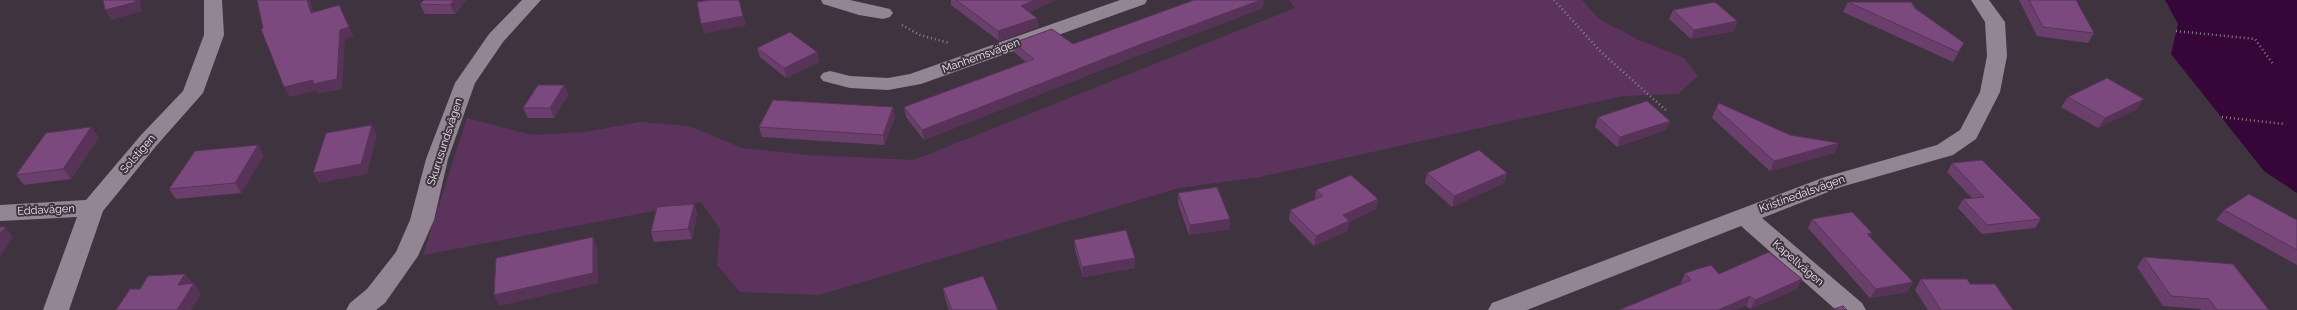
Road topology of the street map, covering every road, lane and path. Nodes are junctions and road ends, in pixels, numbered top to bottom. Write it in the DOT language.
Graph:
graph roads {
  1 [pos="213,0"];
  2 [pos="532,0"];
  3 [pos="830,0"];
  4 [pos="1554,0"];
  5 [pos="1980,0"];
  6 [pos="1130,1"];
  7 [pos="883,13"];
  8 [pos="2176,30"];
  9 [pos="979,57"];
  10 [pos="2273,64"];
  11 [pos="830,76"];
  12 [pos="1668,112"];
  13 [pos="2222,117"];
  14 [pos="2284,124"];
  15 [pos="92,208"];
  16 [pos="0,213"];
  17 [pos="1744,216"];
  18 [pos="56,310"];
  19 [pos="359,310"];
  20 [pos="1501,310"];
  21 [pos="1852,310"];
  1 -- 15 [label="street, Solstigen"];
  2 -- 19 [label="street, Skurusundsvägen"];
  3 -- 7 [label="street"];
  4 -- 12 [label="path"];
  5 -- 17 [label="street, Kristinedalsvägen"];
  6 -- 9 [label="street, Manhemsvägen"];
  7 -- 9 [label="path"];
  8 -- 10 [label="path"];
  9 -- 11 [label="street, Manhemsvägen"];
  13 -- 14 [label="path"];
  15 -- 16 [label="street, Eddavägen"];
  15 -- 18 [label="street, Solstigen"];
  17 -- 20 [label="street, Kristinedalsvägen"];
  17 -- 21 [label="street, Kapellvägen"];
}
